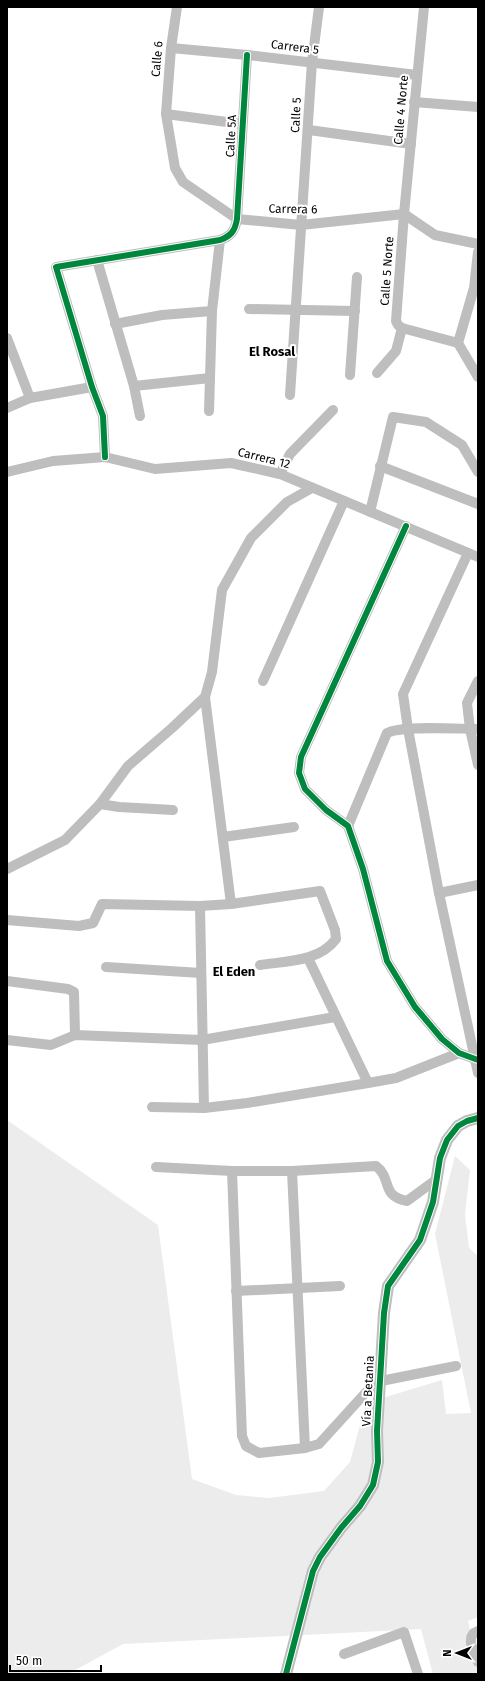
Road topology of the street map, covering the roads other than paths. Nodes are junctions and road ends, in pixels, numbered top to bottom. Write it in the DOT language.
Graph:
graph roads {
  1 [pos="177,7"];
  2 [pos="319,7"];
  3 [pos="423,7"];
  4 [pos="171,48"];
  5 [pos="247,55"];
  6 [pos="312,62"];
  7 [pos="417,76"];
  8 [pos="414,102"];
  9 [pos="478,107"];
  10 [pos="166,114"];
  11 [pos="242,124"];
  12 [pos="309,130"];
  13 [pos="411,144"];
  14 [pos="404,214"];
  15 [pos="237,219"];
  16 [pos="301,225"];
  17 [pos="220,240"];
  18 [pos="478,244"];
  19 [pos="478,252"];
  20 [pos="97,260"];
  21 [pos="357,277"];
  22 [pos="249,309"];
  23 [pos="296,309"];
  24 [pos="212,311"];
  25 [pos="355,311"];
  26 [pos="115,324"];
  27 [pos="402,328"];
  28 [pos="7,338"];
  29 [pos="458,343"];
  30 [pos="377,373"];
  31 [pos="350,375"];
  32 [pos="478,377"];
  33 [pos="210,378"];
  34 [pos="134,386"];
  35 [pos="92,387"];
  36 [pos="290,395"];
  37 [pos="30,398"];
  38 [pos="7,408"];
  39 [pos="333,410"];
  40 [pos="208,411"];
  41 [pos="140,416"];
  42 [pos="106,457"];
  43 [pos="380,466"];
  44 [pos="7,472"];
  45 [pos="478,472"];
  46 [pos="280,474"];
  47 [pos="312,488"];
  48 [pos="344,501"];
  49 [pos="478,504"];
  50 [pos="370,512"];
  51 [pos="406,526"];
  52 [pos="468,553"];
  53 [pos="478,557"];
  54 [pos="263,680"];
  55 [pos="478,682"];
  56 [pos="205,697"];
  57 [pos="408,729"];
  58 [pos="474,729"];
  59 [pos="478,765"];
  60 [pos="100,804"];
  61 [pos="173,810"];
  62 [pos="348,826"];
  63 [pos="294,827"];
  64 [pos="223,837"];
  65 [pos="7,869"];
  66 [pos="478,884"];
  67 [pos="439,893"];
  68 [pos="231,904"];
  69 [pos="200,906"];
  70 [pos="7,920"];
  71 [pos="308,958"];
  72 [pos="260,965"];
  73 [pos="106,967"];
  74 [pos="201,973"];
  75 [pos="7,981"];
  76 [pos="334,1017"];
  77 [pos="75,1035"];
  78 [pos="7,1040"];
  79 [pos="202,1040"];
  80 [pos="459,1053"];
  81 [pos="477,1060"];
  82 [pos="478,1073"];
  83 [pos="368,1083"];
  84 [pos="152,1107"];
  85 [pos="204,1108"];
  86 [pos="478,1118"];
  87 [pos="156,1167"];
  88 [pos="232,1171"];
  89 [pos="292,1171"];
  90 [pos="437,1179"];
  91 [pos="340,1286"];
  92 [pos="297,1287"];
  93 [pos="236,1291"];
  94 [pos="456,1366"];
  95 [pos="381,1381"];
  96 [pos="305,1448"];
  97 [pos="478,1631"];
  98 [pos="344,1654"];
  99 [pos="478,1662"];
  100 [pos="286,1674"];
  101 [pos="418,1674"];
  1 -- 4 [label="street, Calle 6"];
  2 -- 6 [label="street, Calle 5"];
  3 -- 7 [label="street, Calle 4 Norte"];
  4 -- 5 [label="street, Carrera 5"];
  4 -- 10 [label="street, Calle 6"];
  5 -- 6 [label="street, Carrera 5"];
  5 -- 11 [label="street, Calle 5A"];
  6 -- 7 [label="street, Carrera 5"];
  6 -- 12 [label="street, Calle 5"];
  7 -- 8 [label="street, Calle 4 Norte"];
  8 -- 9 [label="street"];
  8 -- 13 [label="street, Calle 4 Norte"];
  10 -- 11 [label="street"];
  10 -- 15 [label="street, Carrera 6"];
  11 -- 15 [label="street, Calle 5A"];
  12 -- 13 [label="street"];
  12 -- 16 [label="street, Calle 5"];
  13 -- 14 [label="street, Calle 4 Norte"];
  14 -- 16 [label="street, Carrera 6"];
  14 -- 18 [label="street"];
  14 -- 27 [label="street, Calle 5 Norte"];
  15 -- 16 [label="street, Carrera 6"];
  15 -- 17 [label="street"];
  16 -- 23 [label="street, Calle 5"];
  17 -- 20 [label="street"];
  17 -- 24 [label="street"];
  19 -- 29 [label="street"];
  20 -- 26 [label="street"];
  20 -- 35 [label="street"];
  21 -- 25 [label="street"];
  22 -- 23 [label="street"];
  23 -- 25 [label="street"];
  23 -- 36 [label="street, Calle 5"];
  24 -- 26 [label="street"];
  24 -- 33 [label="street"];
  25 -- 31 [label="street"];
  26 -- 34 [label="street"];
  27 -- 29 [label="street"];
  27 -- 30 [label="street"];
  28 -- 37 [label="street"];
  29 -- 32 [label="street"];
  33 -- 34 [label="street"];
  33 -- 40 [label="street"];
  34 -- 41 [label="street"];
  35 -- 37 [label="street"];
  35 -- 42 [label="street"];
  37 -- 38 [label="street"];
  39 -- 46 [label="street"];
  42 -- 44 [label="street, Carrera 12"];
  42 -- 46 [label="street, Carrera 12"];
  43 -- 45 [label="street"];
  43 -- 49 [label="street"];
  43 -- 50 [label="street"];
  46 -- 47 [label="street, Carrera 12"];
  47 -- 48 [label="street, Carrera 12"];
  47 -- 56 [label="street"];
  48 -- 50 [label="street, Carrera 12"];
  48 -- 54 [label="street"];
  50 -- 51 [label="street, Carrera 12"];
  51 -- 52 [label="street, Carrera 12"];
  51 -- 62 [label="street"];
  52 -- 53 [label="street, Carrera 12"];
  52 -- 57 [label="street"];
  55 -- 58 [label="street"];
  56 -- 60 [label="street"];
  56 -- 64 [label="street"];
  57 -- 58 [label="street"];
  57 -- 62 [label="street"];
  57 -- 67 [label="street"];
  58 -- 59 [label="street"];
  60 -- 61 [label="street"];
  60 -- 65 [label="street"];
  62 -- 80 [label="street"];
  63 -- 64 [label="street"];
  64 -- 68 [label="street"];
  66 -- 67 [label="street"];
  67 -- 81 [label="street"];
  68 -- 69 [label="street"];
  68 -- 71 [label="street"];
  69 -- 70 [label="street"];
  69 -- 74 [label="street"];
  71 -- 72 [label="street"];
  71 -- 76 [label="street"];
  73 -- 74 [label="street"];
  74 -- 79 [label="street"];
  75 -- 77 [label="street"];
  76 -- 79 [label="street"];
  76 -- 83 [label="street"];
  77 -- 78 [label="street"];
  77 -- 79 [label="street"];
  79 -- 85 [label="street"];
  80 -- 81 [label="street"];
  80 -- 83 [label="street"];
  81 -- 82 [label="street"];
  83 -- 85 [label="street"];
  84 -- 85 [label="street"];
  86 -- 90 [label="street, Vía a Betania"];
  87 -- 88 [label="street"];
  88 -- 89 [label="street"];
  88 -- 93 [label="street"];
  89 -- 90 [label="street"];
  89 -- 92 [label="street"];
  90 -- 95 [label="street, Vía a Betania"];
  91 -- 92 [label="street"];
  92 -- 93 [label="street"];
  92 -- 96 [label="street"];
  93 -- 96 [label="street"];
  94 -- 95 [label="street"];
  95 -- 96 [label="street"];
  95 -- 100 [label="street, Vía a Betania"];
  97 -- 99 [label="street"];
  98 -- 101 [label="street"];
}
